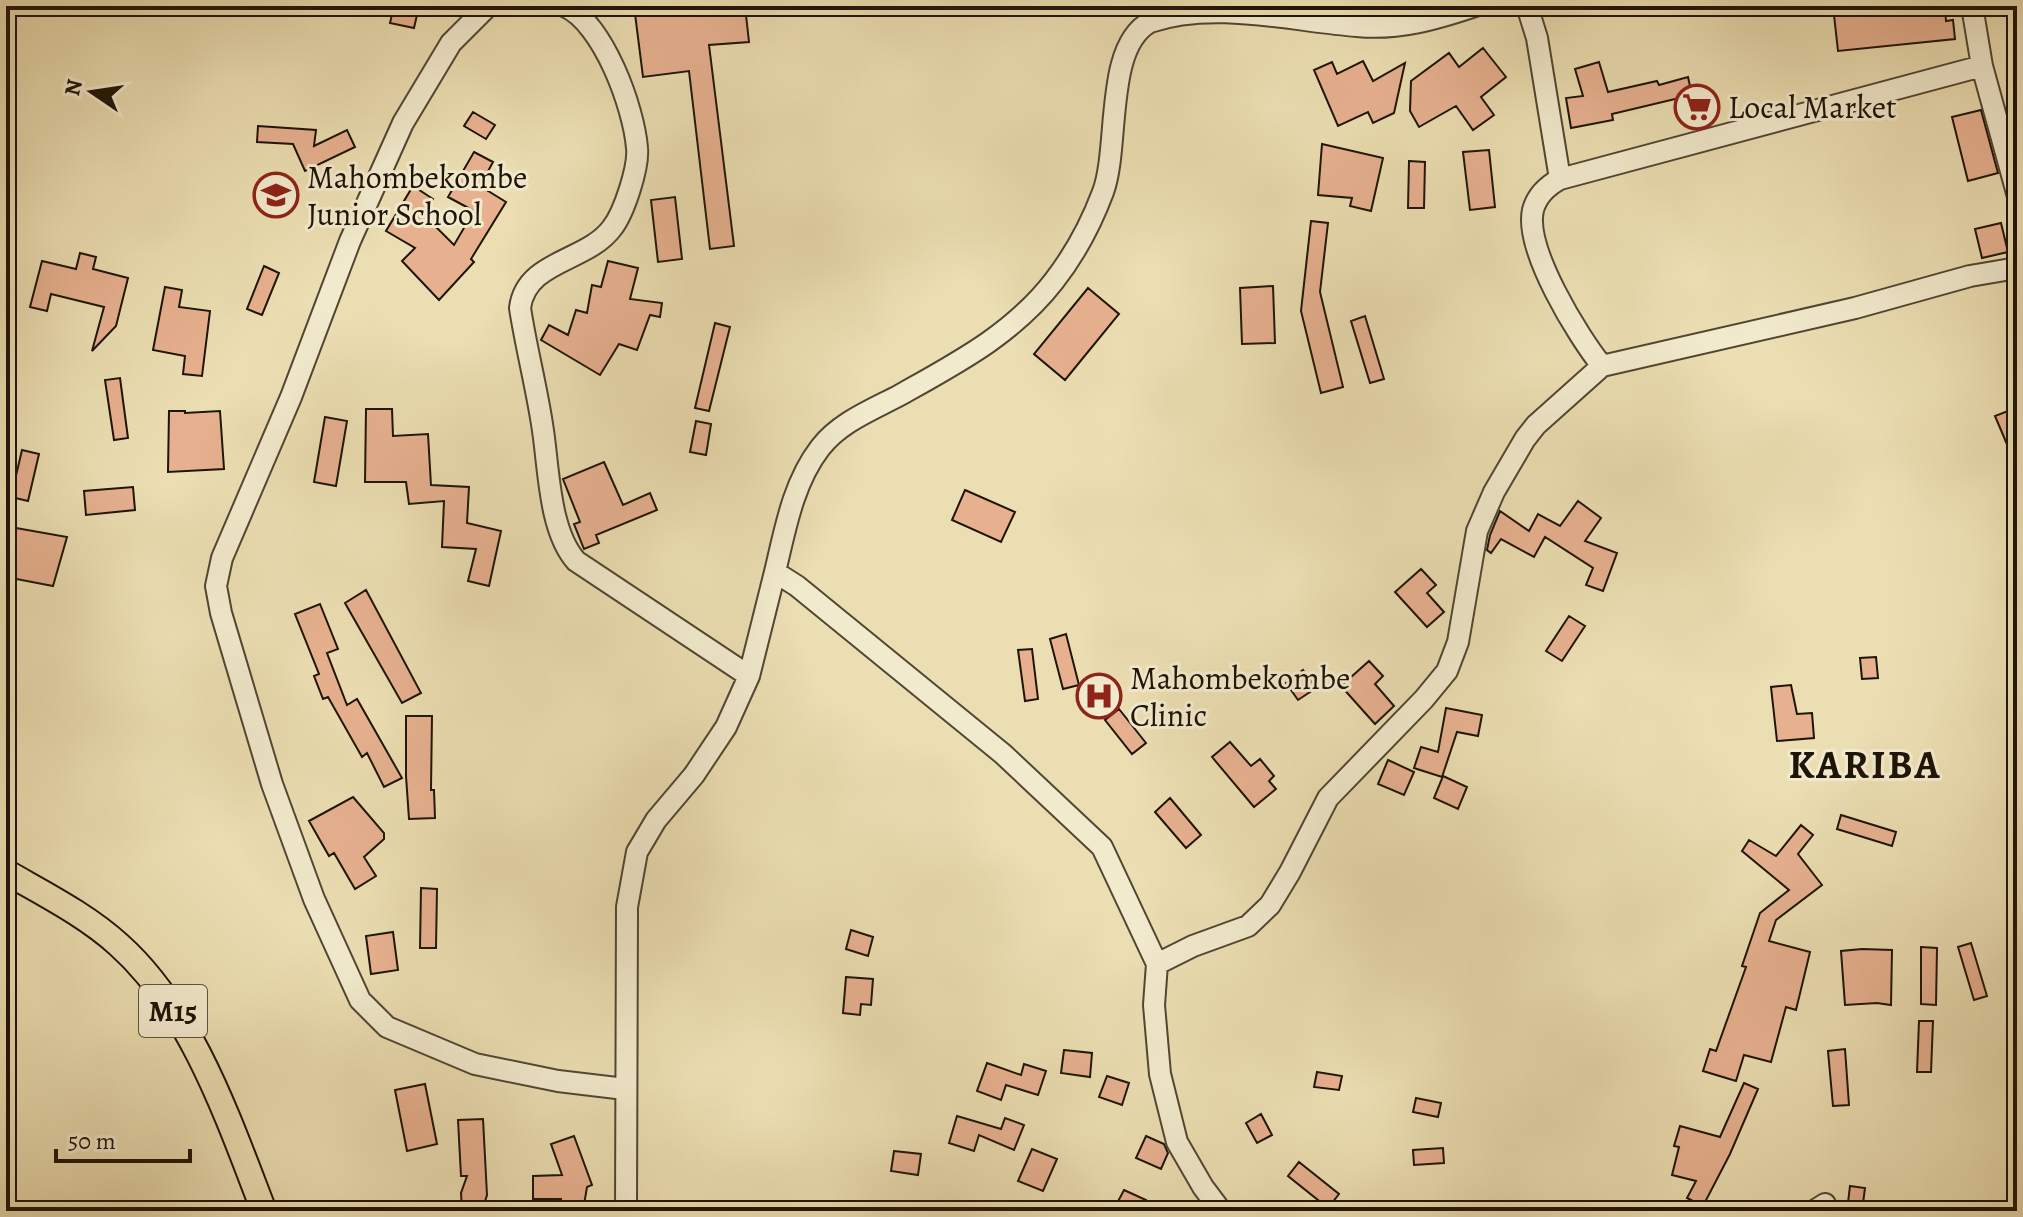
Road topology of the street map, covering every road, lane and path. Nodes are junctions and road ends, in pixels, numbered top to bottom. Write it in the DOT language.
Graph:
graph roads {
  1 [pos="488,6"];
  2 [pos="564,6"];
  3 [pos="1475,6"];
  4 [pos="1527,6"];
  5 [pos="1972,6"];
  6 [pos="1982,66"];
  7 [pos="1560,179"];
  8 [pos="2016,188"];
  9 [pos="2017,268"];
  10 [pos="1602,366"];
  11 [pos="775,572"];
  12 [pos="749,676"];
  13 [pos="6,872"];
  14 [pos="1157,964"];
  15 [pos="625,1089"];
  16 [pos="264,1211"];
  17 [pos="626,1211"];
  18 [pos="1221,1211"];
  1 -- 15 [label="street"];
  2 -- 12 [label="street"];
  3 -- 11 [label="street"];
  4 -- 7 [label="street"];
  5 -- 6 [label="street"];
  6 -- 7 [label="street"];
  6 -- 8 [label="street"];
  7 -- 10 [label="street"];
  9 -- 10 [label="street"];
  10 -- 14 [label="street"];
  11 -- 12 [label="street"];
  11 -- 14 [label="street"];
  12 -- 15 [label="street"];
  13 -- 16 [label="main road, M15"];
  14 -- 18 [label="street"];
  15 -- 17 [label="street"];
}
